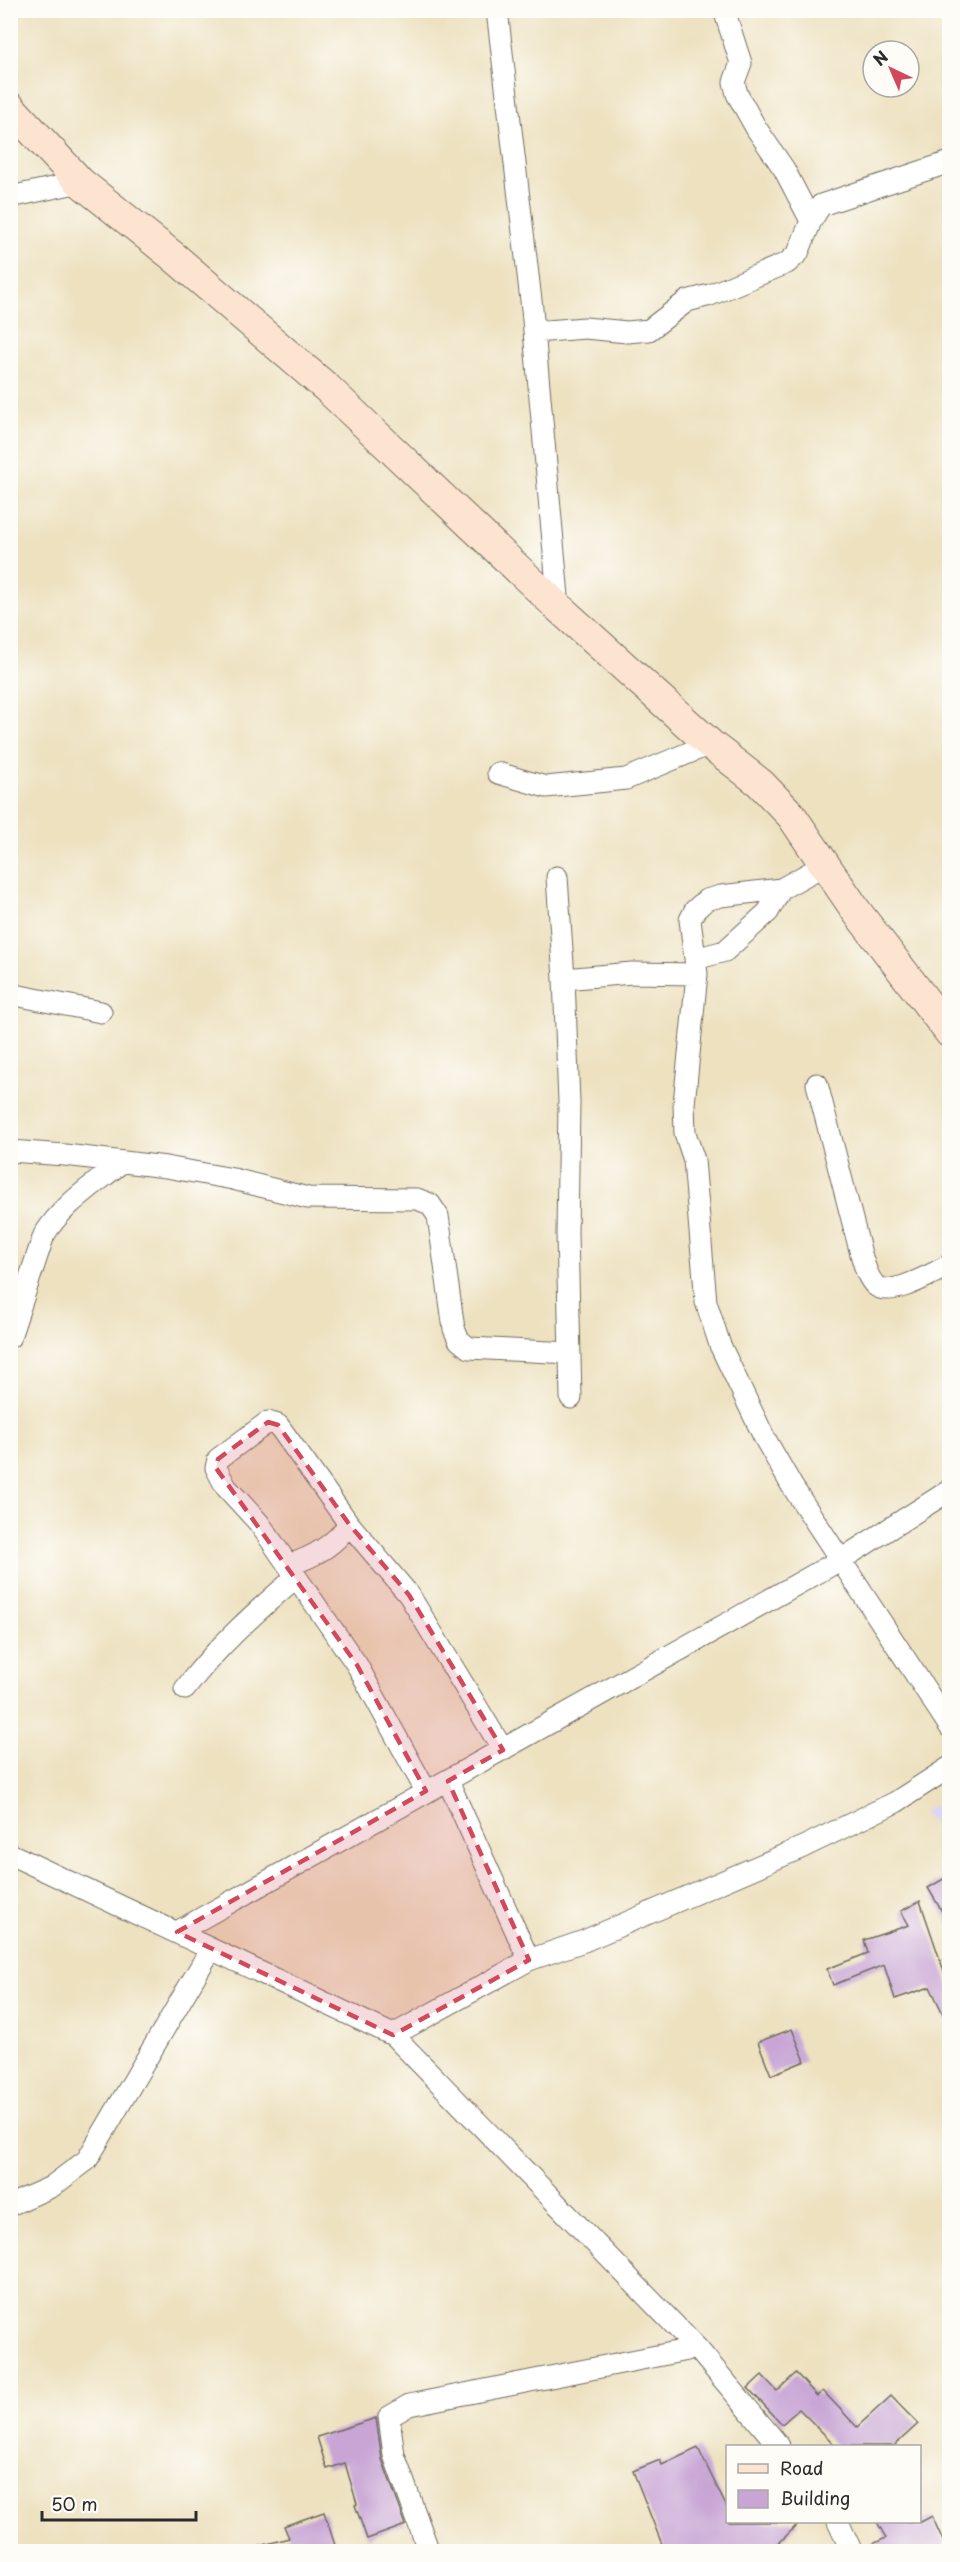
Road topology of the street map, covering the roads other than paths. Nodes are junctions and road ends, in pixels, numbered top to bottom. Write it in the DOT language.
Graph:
graph roads {
  1 [pos="497,10"];
  2 [pos="724,10"];
  3 [pos="10,106"];
  4 [pos="950,162"];
  5 [pos="80,183"];
  6 [pos="10,197"];
  7 [pos="811,221"];
  8 [pos="534,332"];
  9 [pos="560,608"];
  10 [pos="710,744"];
  11 [pos="498,773"];
  12 [pos="824,865"];
  13 [pos="557,877"];
  14 [pos="781,889"];
  15 [pos="696,967"];
  16 [pos="564,979"];
  17 [pos="10,994"];
  18 [pos="940,1004"];
  19 [pos="101,1012"];
  20 [pos="950,1033"];
  21 [pos="817,1084"];
  22 [pos="10,1151"];
  23 [pos="122,1162"];
  24 [pos="950,1265"];
  25 [pos="10,1337"];
  26 [pos="570,1353"];
  27 [pos="571,1398"];
  28 [pos="950,1490"];
  29 [pos="349,1524"];
  30 [pos="842,1559"];
  31 [pos="292,1571"];
  32 [pos="185,1689"];
  33 [pos="950,1727"];
  34 [pos="503,1750"];
  35 [pos="950,1767"];
  36 [pos="448,1781"];
  37 [pos="426,1791"];
  38 [pos="10,1854"];
  39 [pos="177,1932"];
  40 [pos="211,1949"];
  41 [pos="529,1960"];
  42 [pos="393,2035"];
  43 [pos="10,2205"];
  44 [pos="697,2348"];
  45 [pos="778,2445"];
  46 [pos="838,2523"];
  47 [pos="429,2552"];
  48 [pos="852,2552"];
  1 -- 8 [label="street"];
  2 -- 7 [label="street"];
  3 -- 5 [label="street"];
  4 -- 7 [label="street"];
  5 -- 6 [label="street"];
  5 -- 9 [label="street"];
  7 -- 8 [label="street"];
  8 -- 9 [label="street"];
  9 -- 10 [label="street"];
  10 -- 11 [label="street"];
  10 -- 12 [label="street"];
  12 -- 14 [label="street"];
  12 -- 18 [label="street"];
  13 -- 16 [label="street"];
  14 -- 15 [label="street"];
  14 -- 15 [label="street"];
  15 -- 16 [label="street"];
  15 -- 30 [label="street"];
  16 -- 26 [label="street"];
  17 -- 19 [label="street"];
  18 -- 20 [label="street"];
  21 -- 24 [label="street"];
  22 -- 23 [label="street"];
  23 -- 25 [label="street"];
  23 -- 26 [label="street"];
  26 -- 27 [label="street"];
  28 -- 30 [label="street"];
  29 -- 31 [label="street"];
  29 -- 31 [label="street"];
  29 -- 34 [label="street"];
  30 -- 33 [label="street"];
  30 -- 34 [label="street"];
  31 -- 32 [label="street"];
  31 -- 37 [label="street"];
  34 -- 36 [label="street"];
  35 -- 41 [label="street"];
  36 -- 37 [label="street"];
  36 -- 41 [label="street"];
  37 -- 39 [label="street"];
  38 -- 39 [label="street"];
  39 -- 40 [label="street"];
  40 -- 42 [label="street"];
  40 -- 43 [label="street"];
  41 -- 42 [label="street"];
  42 -- 44 [label="street"];
  44 -- 45 [label="street"];
  44 -- 47 [label="street"];
  46 -- 48 [label="street"];
}
